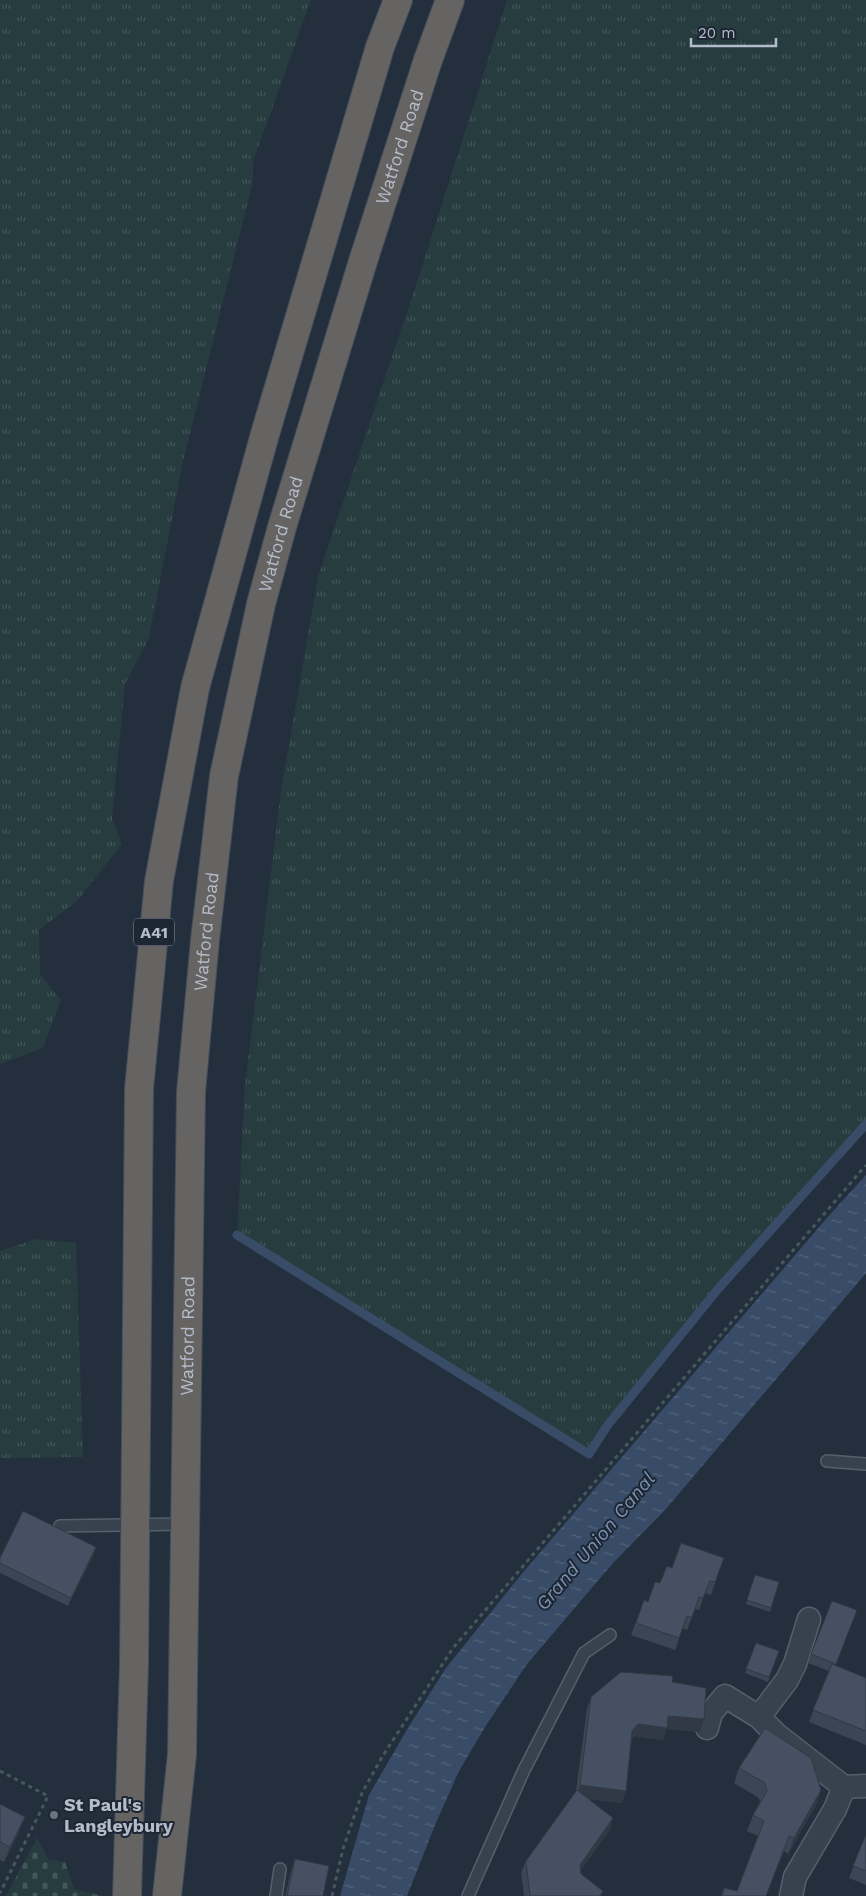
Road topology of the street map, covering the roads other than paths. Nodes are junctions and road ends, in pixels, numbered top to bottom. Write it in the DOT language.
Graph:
graph roads {
  1 [pos="398,0"];
  2 [pos="450,0"];
  3 [pos="827,1461"];
  4 [pos="866,1464"];
  5 [pos="186,1524"];
  6 [pos="60,1526"];
  7 [pos="136,1526"];
  8 [pos="809,1620"];
  9 [pos="610,1635"];
  10 [pos="759,1717"];
  11 [pos="707,1728"];
  12 [pos="855,1787"];
  13 [pos="280,1869"];
  14 [pos="127,1896"];
  15 [pos="167,1896"];
  16 [pos="276,1896"];
  17 [pos="468,1896"];
  18 [pos="791,1896"];
  1 -- 7 [label="highway, A41"];
  2 -- 5 [label="highway, Watford Road"];
  3 -- 4 [label="lane"];
  5 -- 7 [label="lane"];
  5 -- 15 [label="highway, Watford Road"];
  6 -- 7 [label="lane"];
  7 -- 14 [label="highway, A41"];
  8 -- 10 [label="street"];
  9 -- 17 [label="lane"];
  10 -- 11 [label="street"];
  10 -- 12 [label="street"];
  12 -- 18 [label="street"];
  13 -- 16 [label="lane"];
}
